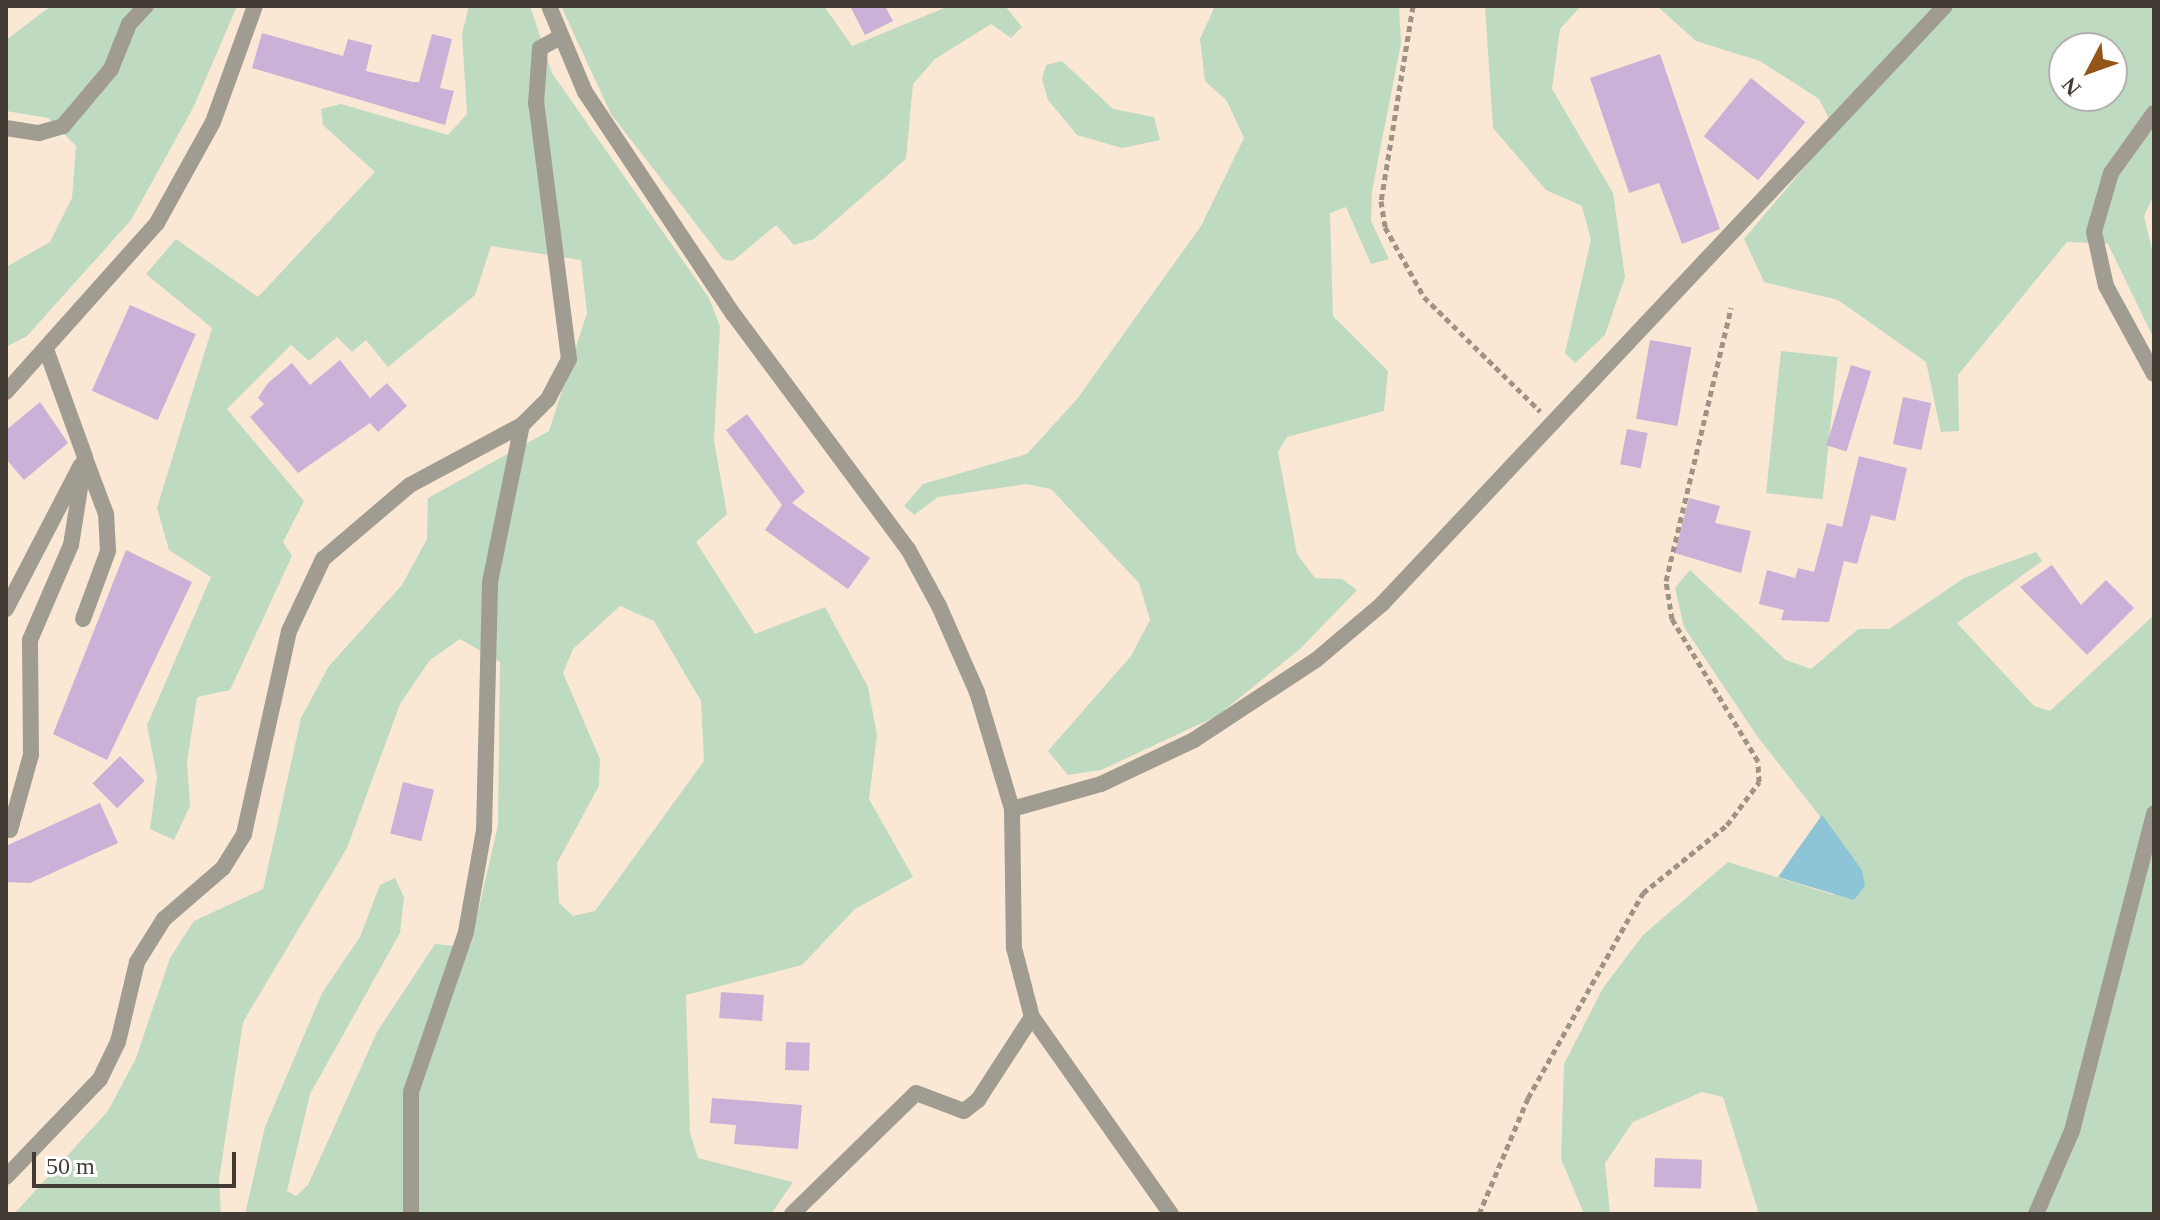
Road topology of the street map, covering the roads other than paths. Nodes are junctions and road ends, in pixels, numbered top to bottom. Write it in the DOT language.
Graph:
graph roads {
  1 [pos="146,6"];
  2 [pos="255,6"];
  3 [pos="549,6"];
  4 [pos="1945,6"];
  5 [pos="557,39"];
  6 [pos="2154,113"];
  7 [pos="6,128"];
  8 [pos="46,349"];
  9 [pos="2154,374"];
  10 [pos="6,392"];
  11 [pos="522,425"];
  12 [pos="85,457"];
  13 [pos="6,609"];
  14 [pos="83,619"];
  15 [pos="1012,809"];
  16 [pos="2154,813"];
  17 [pos="10,830"];
  18 [pos="1032,1017"];
  19 [pos="6,1177"];
  20 [pos="411,1214"];
  21 [pos="792,1214"];
  22 [pos="1171,1214"];
  23 [pos="2036,1214"];
  1 -- 7 [label="street"];
  2 -- 8 [label="street"];
  3 -- 5 [label="street"];
  4 -- 15 [label="street"];
  5 -- 11 [label="street"];
  5 -- 15 [label="street"];
  6 -- 9 [label="street"];
  8 -- 10 [label="street"];
  8 -- 12 [label="street"];
  11 -- 19 [label="street"];
  11 -- 20 [label="street"];
  12 -- 13 [label="street"];
  12 -- 14 [label="street"];
  12 -- 17 [label="street"];
  15 -- 18 [label="street"];
  16 -- 23 [label="street"];
  18 -- 21 [label="street"];
  18 -- 22 [label="street"];
}
